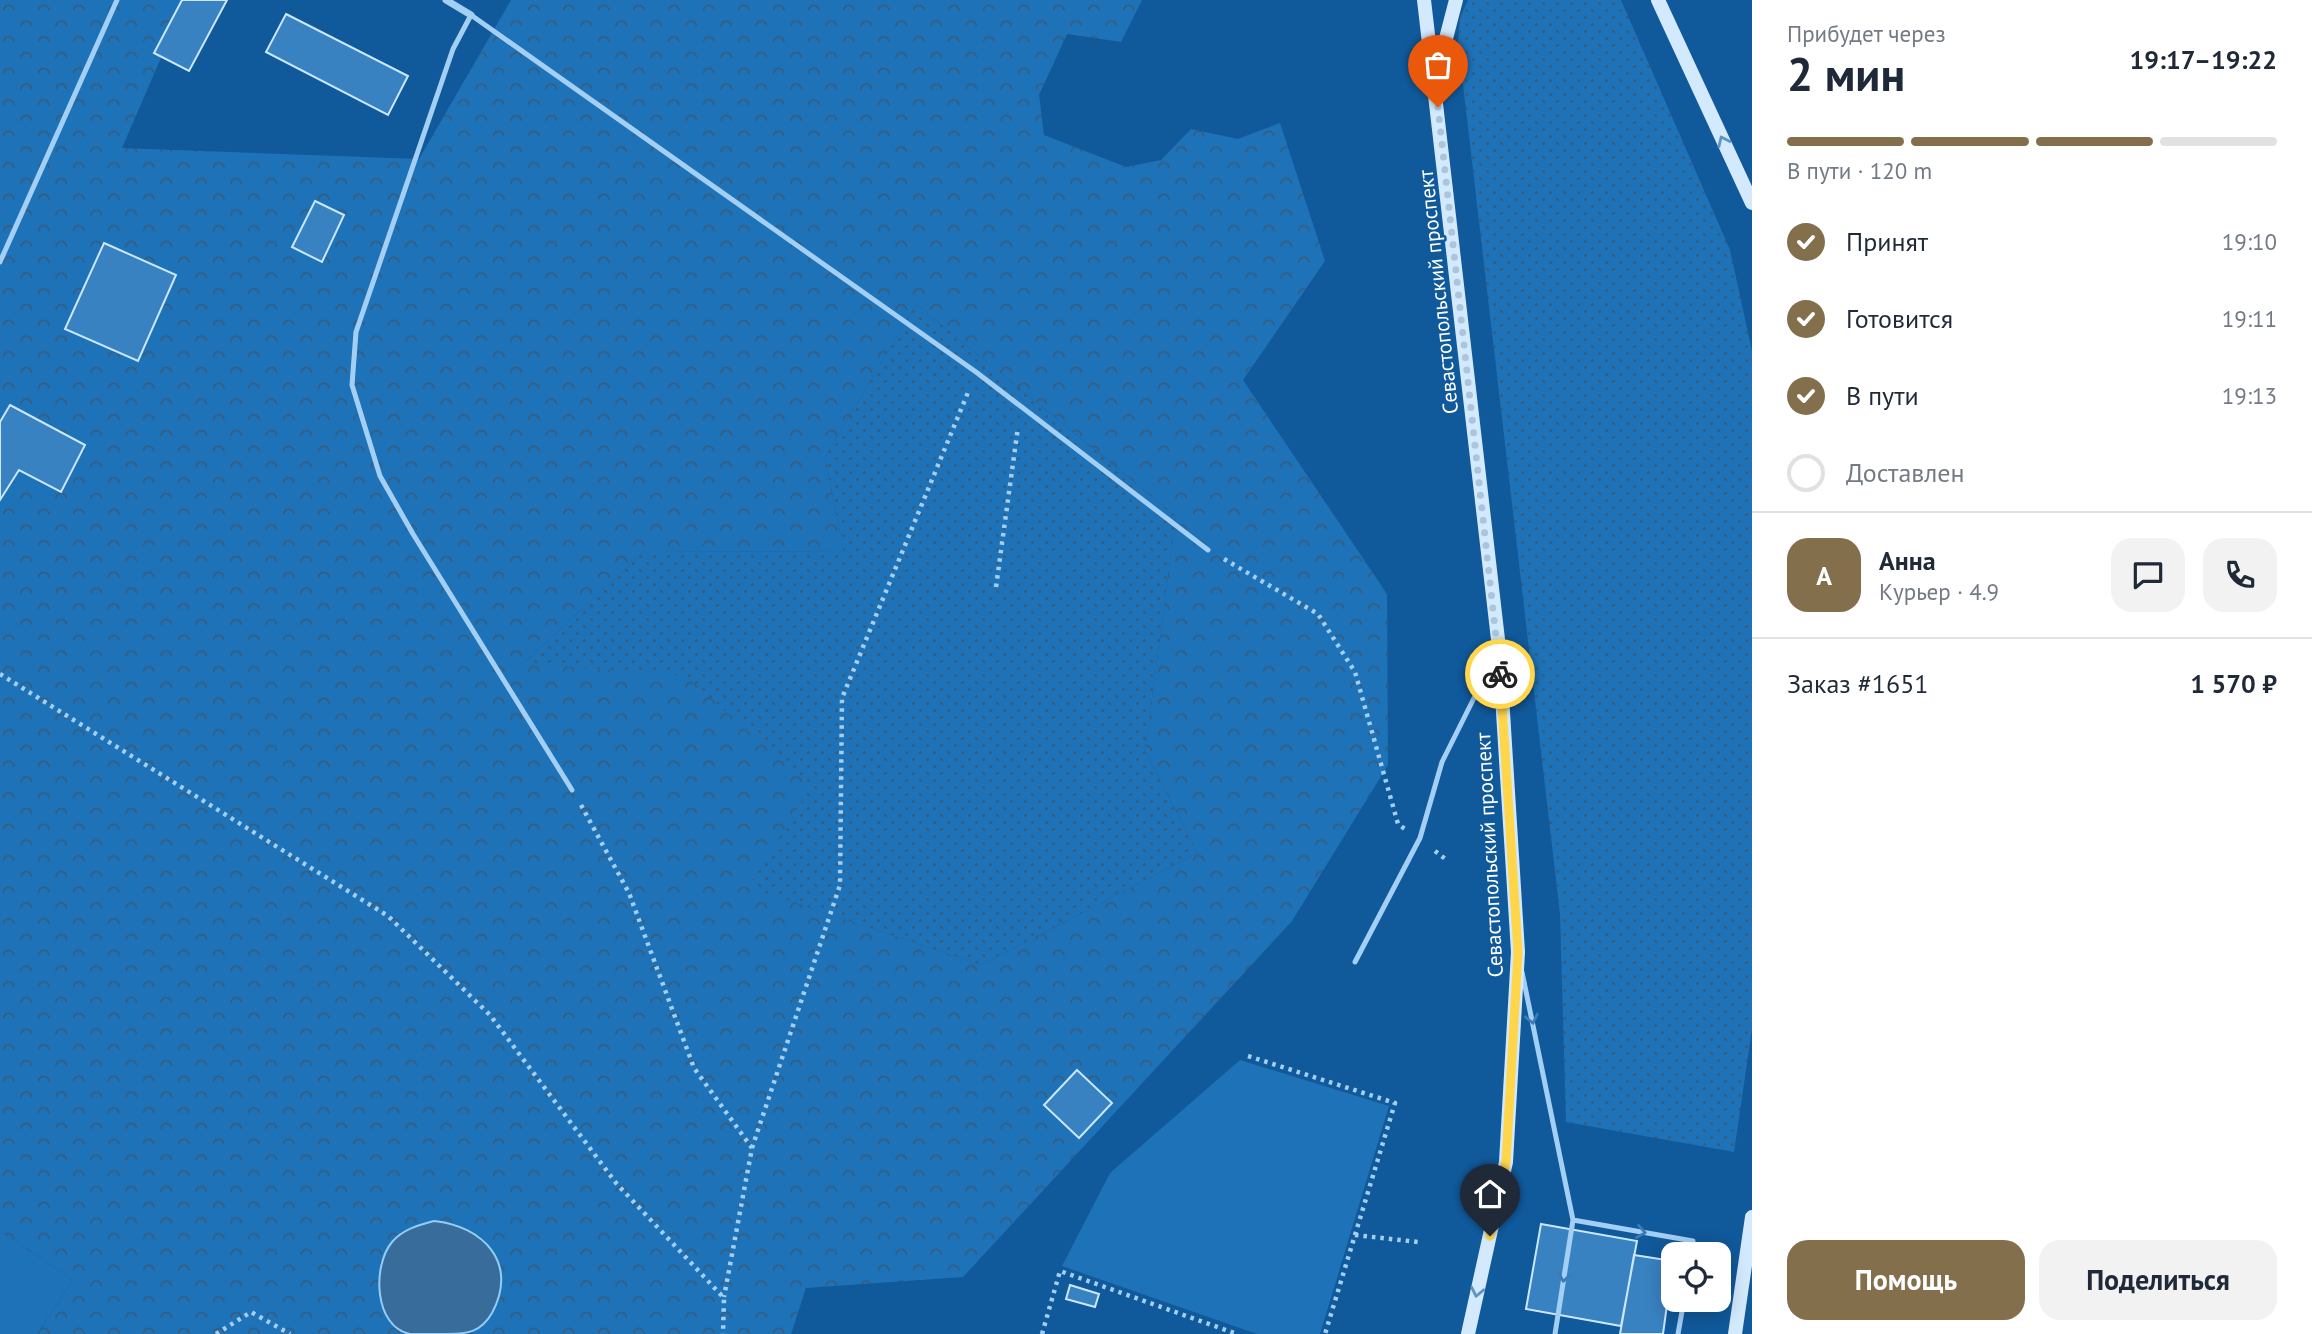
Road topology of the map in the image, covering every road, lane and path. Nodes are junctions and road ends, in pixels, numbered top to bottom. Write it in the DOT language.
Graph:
graph roads {
  1 [pos="117,0"];
  2 [pos="446,0"];
  3 [pos="1424,0"];
  4 [pos="1456,0"];
  5 [pos="1658,0"];
  6 [pos="471,15"];
  7 [pos="1435,80"];
  8 [pos="1752,203"];
  9 [pos="0,262"];
  10 [pos="976,372"];
  11 [pos="1020,406"];
  12 [pos="1208,550"];
  13 [pos="996,587"];
  14 [pos="1499,648"];
  15 [pos="0,674"];
  16 [pos="572,790"];
  17 [pos="1420,838"];
  18 [pos="1447,861"];
  19 [pos="1518,952"];
  20 [pos="1355,962"];
  21 [pos="1248,1056"];
  22 [pos="752,1148"];
  23 [pos="1752,1217"];
  24 [pos="1573,1220"];
  25 [pos="1355,1235"];
  26 [pos="1418,1242"];
  27 [pos="1693,1242"];
  28 [pos="724,1298"];
  29 [pos="1682,1312"];
  30 [pos="216,1334"];
  31 [pos="290,1334"];
  32 [pos="723,1334"];
  33 [pos="1042,1334"];
  34 [pos="1237,1334"];
  35 [pos="1325,1334"];
  36 [pos="1468,1334"];
  37 [pos="1555,1334"];
  38 [pos="1678,1334"];
  39 [pos="1735,1334"];
  1 -- 9 [label="lane"];
  2 -- 6 [label="street"];
  3 -- 7 [label="main road, Севастопольский проспект"];
  4 -- 7 [label="main road, Севастопольский проспект"];
  8 -- 5 [label="main road, one-way"];
  6 -- 10 [label="lane"];
  6 -- 16 [label="lane"];
  7 -- 14 [label="main road, Севастопольский проспект"];
  10 -- 11 [label="lane"];
  10 -- 22 [label="path"];
  11 -- 12 [label="lane"];
  11 -- 13 [label="path"];
  12 -- 17 [label="path"];
  14 -- 17 [label="lane"];
  14 -- 19 [label="main road, Севастопольский проспект"];
  15 -- 28 [label="path"];
  16 -- 22 [label="path"];
  17 -- 18 [label="path"];
  17 -- 20 [label="lane"];
  19 -- 24 [label="lane, one-way"];
  19 -- 36 [label="main road, Севастопольский проспект, one-way"];
  21 -- 25 [label="path"];
  22 -- 28 [label="path"];
  23 -- 39 [label="main road"];
  24 -- 27 [label="lane, one-way"];
  24 -- 37 [label="lane, one-way"];
  25 -- 26 [label="path"];
  25 -- 35 [label="path"];
  28 -- 32 [label="path"];
  29 -- 38 [label="lane"];
  30 -- 31 [label="path"];
  33 -- 34 [label="path"];
}
